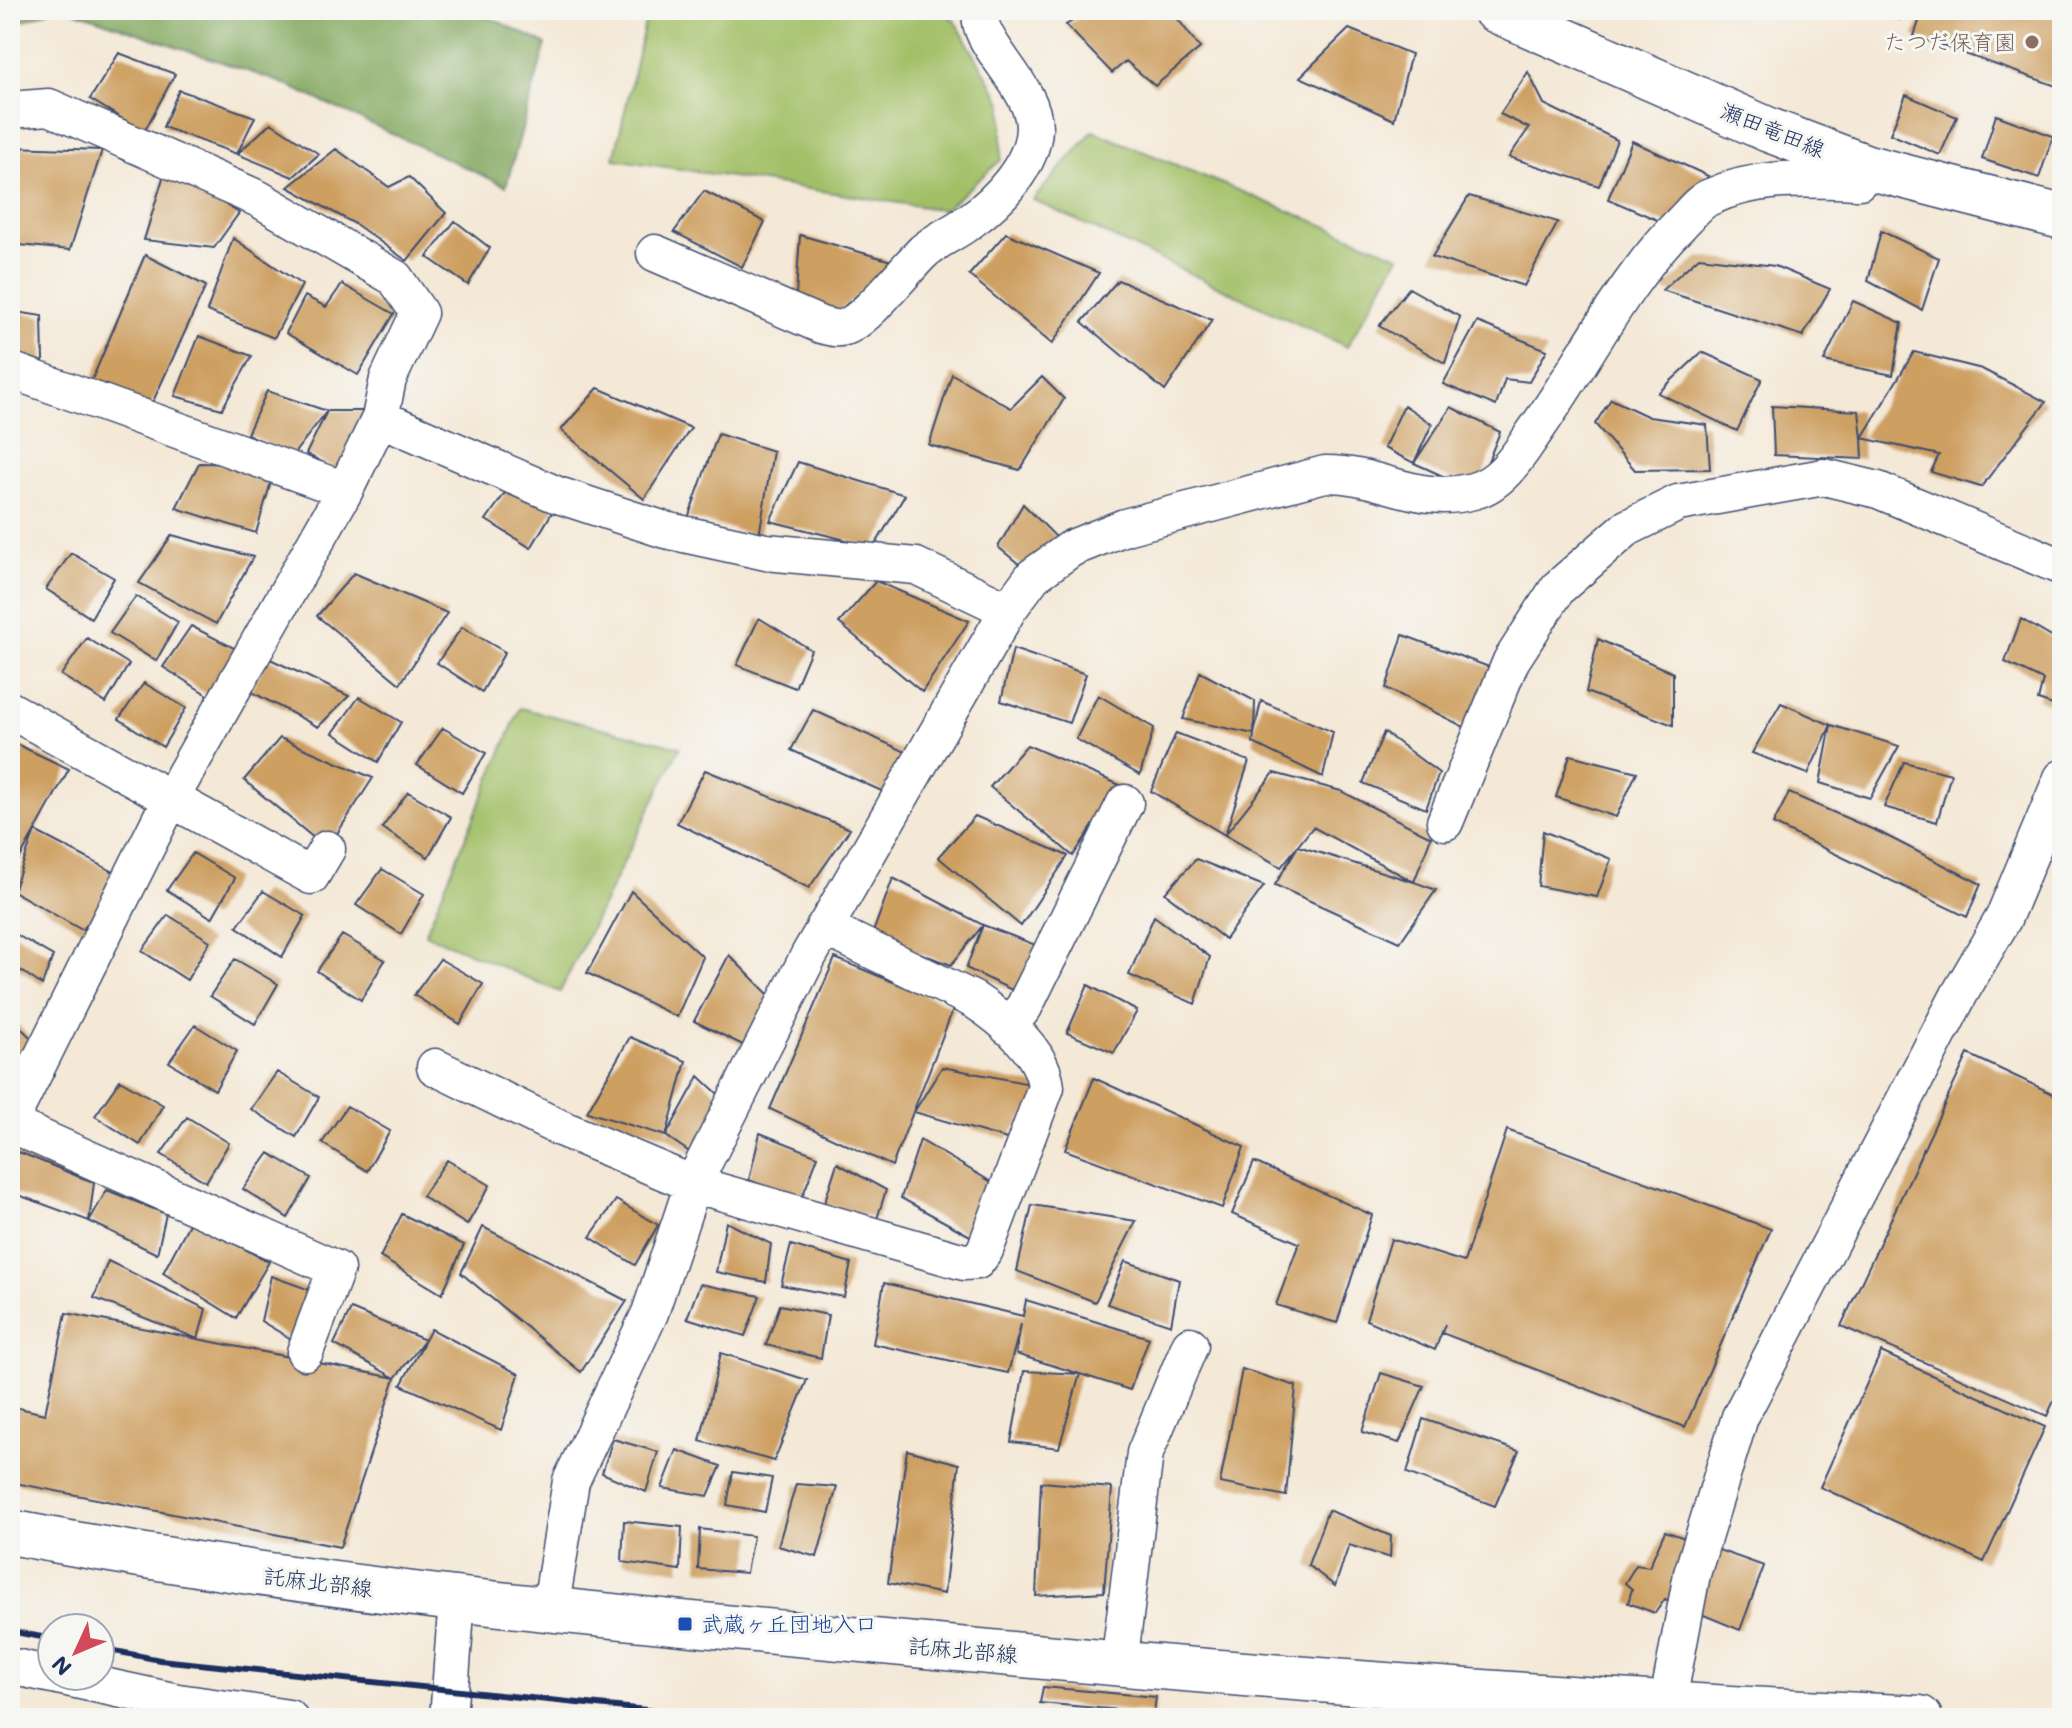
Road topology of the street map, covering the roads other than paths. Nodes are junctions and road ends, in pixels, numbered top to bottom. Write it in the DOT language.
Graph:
graph roads {
  1 [pos="982,10"];
  2 [pos="1495,10"];
  3 [pos="10,110"];
  4 [pos="1867,167"];
  5 [pos="2062,217"];
  6 [pos="655,253"];
  7 [pos="10,370"];
  8 [pos="380,418"];
  9 [pos="345,490"];
  10 [pos="2062,567"];
  11 [pos="1008,610"];
  12 [pos="10,710"];
  13 [pos="2062,778"];
  14 [pos="170,800"];
  15 [pos="1125,803"];
  16 [pos="1445,822"];
  17 [pos="327,849"];
  18 [pos="824,927"];
  19 [pos="1008,1027"];
  20 [pos="435,1067"];
  21 [pos="10,1122"];
  22 [pos="693,1184"];
  23 [pos="1190,1345"];
  24 [pos="305,1352"];
  25 [pos="10,1532"];
  26 [pos="457,1599"];
  27 [pos="550,1611"];
  28 [pos="1119,1665"];
  29 [pos="10,1666"];
  30 [pos="36,1672"];
  31 [pos="111,1692"];
  32 [pos="1667,1706"];
  33 [pos="175,1710"];
  34 [pos="289,1718"];
  35 [pos="448,1718"];
  36 [pos="1920,1718"];
  1 -- 6 [label="street"];
  2 -- 4 [label="main road, 瀬田竜田線"];
  3 -- 8 [label="street"];
  4 -- 5 [label="main road, 瀬田竜田線"];
  4 -- 11 [label="street"];
  7 -- 9 [label="street"];
  8 -- 9 [label="street"];
  8 -- 11 [label="street"];
  9 -- 14 [label="street"];
  10 -- 16 [label="street"];
  11 -- 18 [label="street"];
  12 -- 14 [label="street"];
  13 -- 32 [label="street"];
  14 -- 17 [label="street"];
  14 -- 21 [label="street"];
  15 -- 19 [label="street"];
  18 -- 19 [label="street"];
  18 -- 22 [label="street"];
  19 -- 22 [label="street"];
  20 -- 22 [label="street"];
  21 -- 24 [label="street"];
  22 -- 27 [label="street"];
  23 -- 28 [label="street"];
  25 -- 26 [label="main road, 託麻北部線"];
  26 -- 27 [label="main road, 託麻北部線"];
  26 -- 35 [label="street"];
  27 -- 28 [label="main road, 託麻北部線"];
  28 -- 32 [label="main road, 託麻北部線"];
  29 -- 30 [label="street"];
  31 -- 33 [label="street"];
  32 -- 36 [label="main road, 託麻北部線"];
  33 -- 34 [label="street"];
}
